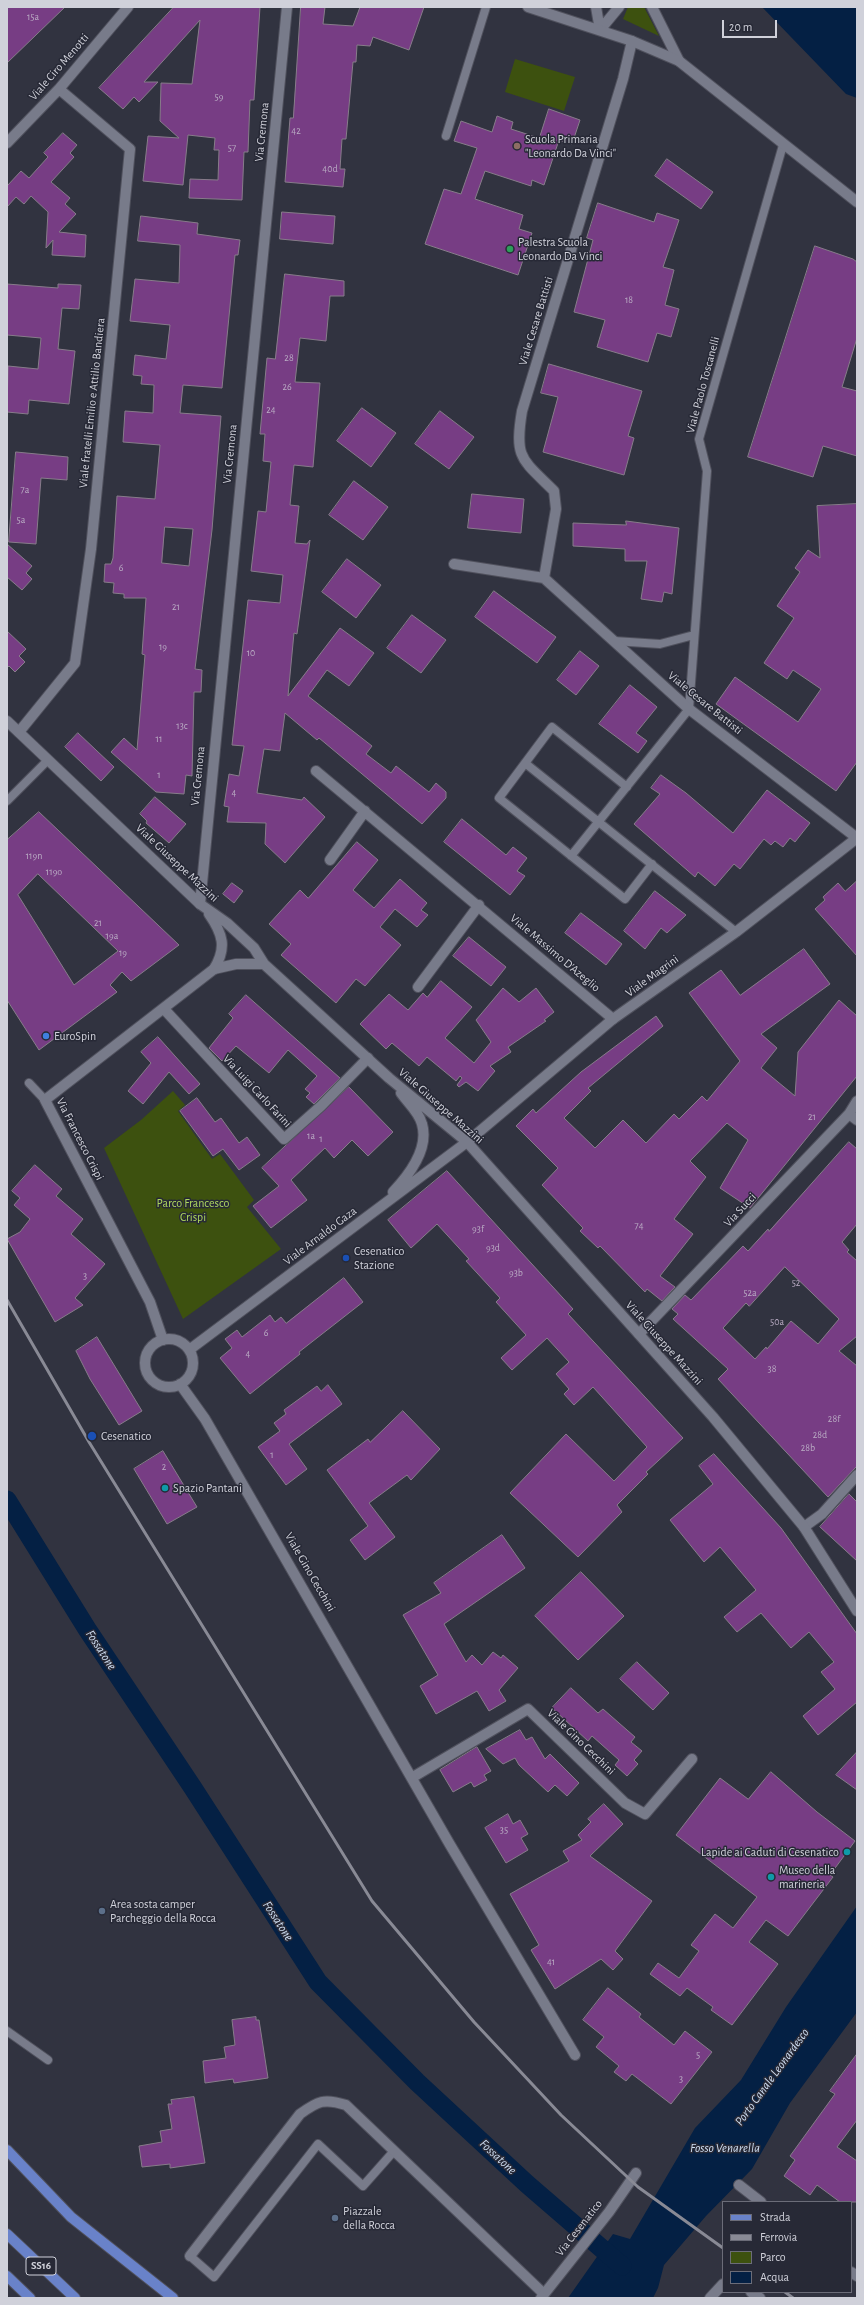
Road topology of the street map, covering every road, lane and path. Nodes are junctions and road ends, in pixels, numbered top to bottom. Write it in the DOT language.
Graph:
graph roads {
  1 [pos="128,7"];
  2 [pos="287,7"];
  3 [pos="486,7"];
  4 [pos="528,7"];
  5 [pos="596,7"];
  6 [pos="619,7"];
  7 [pos="652,7"];
  8 [pos="600,30"];
  9 [pos="632,41"];
  10 [pos="679,61"];
  11 [pos="59,89"];
  12 [pos="446,136"];
  13 [pos="7,143"];
  14 [pos="783,145"];
  15 [pos="857,202"];
  16 [pos="454,564"];
  17 [pos="544,578"];
  18 [pos="694,636"];
  19 [pos="614,641"];
  20 [pos="689,709"];
  21 [pos="7,721"];
  22 [pos="19,732"];
  23 [pos="48,760"];
  24 [pos="525,763"];
  25 [pos="316,771"];
  26 [pos="627,787"];
  27 [pos="7,801"];
  28 [pos="365,811"];
  29 [pos="599,822"];
  30 [pos="857,838"];
  31 [pos="571,856"];
  32 [pos="330,860"];
  33 [pos="652,864"];
  34 [pos="203,906"];
  35 [pos="479,906"];
  36 [pos="736,932"];
  37 [pos="264,964"];
  38 [pos="214,969"];
  39 [pos="418,987"];
  40 [pos="164,1009"];
  41 [pos="613,1020"];
  42 [pos="368,1058"];
  43 [pos="389,1078"];
  44 [pos="29,1083"];
  45 [pos="45,1100"];
  46 [pos="857,1101"];
  47 [pos="853,1117"];
  48 [pos="467,1142"];
  49 [pos="379,1208"];
  50 [pos="639,1334"];
  51 [pos="163,1340"];
  52 [pos="189,1350"];
  53 [pos="180,1384"];
  54 [pos="857,1475"];
  55 [pos="804,1526"];
  56 [pos="857,1610"];
  57 [pos="692,1759"];
  58 [pos="413,1777"];
  59 [pos="7,2031"];
  60 [pos="574,2055"];
  61 [pos="48,2060"];
  62 [pos="7,2150"];
  63 [pos="394,2151"];
  64 [pos="636,2173"];
  65 [pos="739,2185"];
  66 [pos="760,2201"];
  67 [pos="7,2234"];
  68 [pos="190,2256"];
  69 [pos="7,2276"];
  70 [pos="722,2285"];
  71 [pos="543,2296"];
  72 [pos="30,2298"];
  73 [pos="75,2298"];
  74 [pos="173,2298"];
  75 [pos="710,2298"];
  1 -- 11 [label="street, Viale Ciro Menotti"];
  2 -- 34 [label="street, Via Cremona"];
  3 -- 12 [label="lane"];
  4 -- 8 [label="street"];
  5 -- 8 [label="street"];
  6 -- 8 [label="street"];
  7 -- 10 [label="street"];
  8 -- 9 [label="street"];
  9 -- 10 [label="street"];
  9 -- 17 [label="street, Viale Cesare Battisti"];
  10 -- 14 [label="street"];
  11 -- 13 [label="street, Viale Ciro Menotti"];
  11 -- 22 [label="street, Viale fratelli Emilio e Attilio Bandiera"];
  14 -- 15 [label="street"];
  14 -- 18 [label="lane, Viale Paolo Toscanelli"];
  16 -- 17 [label="street"];
  17 -- 19 [label="street, Viale Cesare Battisti"];
  18 -- 19 [label="lane"];
  18 -- 20 [label="lane, Viale Paolo Toscanelli"];
  19 -- 20 [label="street, Viale Cesare Battisti"];
  20 -- 26 [label="lane"];
  20 -- 30 [label="street, Viale Cesare Battisti"];
  21 -- 22 [label="street, Viale Giuseppe Mazzini"];
  22 -- 23 [label="street, Viale Giuseppe Mazzini"];
  23 -- 27 [label="lane"];
  23 -- 34 [label="street, Viale Giuseppe Mazzini"];
  24 -- 26 [label="lane"];
  24 -- 29 [label="lane"];
  24 -- 31 [label="lane"];
  25 -- 28 [label="street, Viale Massimo D'Azeglio"];
  26 -- 29 [label="lane"];
  28 -- 32 [label="street"];
  28 -- 35 [label="street, Viale Massimo D'Azeglio"];
  29 -- 31 [label="lane"];
  29 -- 33 [label="lane"];
  30 -- 36 [label="street, Viale Magrini"];
  31 -- 33 [label="lane"];
  33 -- 36 [label="lane"];
  34 -- 37 [label="street, Viale Giuseppe Mazzini"];
  34 -- 38 [label="street, Via Francesco Crispi"];
  35 -- 39 [label="street"];
  35 -- 41 [label="street, Viale Massimo D'Azeglio"];
  36 -- 41 [label="street, Viale Magrini"];
  37 -- 38 [label="street, Via Francesco Crispi"];
  37 -- 42 [label="street, Viale Giuseppe Mazzini"];
  38 -- 40 [label="street, Via Francesco Crispi"];
  40 -- 42 [label="street, Via Luigi Carlo Farini"];
  40 -- 45 [label="street, Via Francesco Crispi"];
  41 -- 48 [label="street, Viale Magrini"];
  42 -- 43 [label="street, Viale Giuseppe Mazzini"];
  43 -- 48 [label="street, Viale Giuseppe Mazzini"];
  43 -- 49 [label="street"];
  44 -- 45 [label="lane"];
  45 -- 51 [label="street, Via Francesco Crispi"];
  46 -- 47 [label="street, Via Succi"];
  47 -- 50 [label="street, Via Succi"];
  48 -- 49 [label="street, Viale Arnaldo Gaza"];
  48 -- 50 [label="street, Viale Giuseppe Mazzini"];
  49 -- 52 [label="street, Viale Arnaldo Gaza"];
  50 -- 55 [label="street, Viale Giuseppe Mazzini"];
  51 -- 52 [label="street"];
  51 -- 53 [label="street"];
  52 -- 53 [label="street"];
  53 -- 58 [label="street, Viale Gino Cecchini"];
  54 -- 55 [label="street"];
  55 -- 56 [label="street, Viale Giuseppe Mazzini"];
  57 -- 58 [label="street, Viale Gino Cecchini"];
  58 -- 60 [label="street, Viale Gino Cecchini"];
  59 -- 61 [label="lane"];
  62 -- 74 [label="main road"];
  63 -- 68 [label="street"];
  63 -- 68 [label="lane"];
  63 -- 71 [label="street"];
  64 -- 71 [label="street, Via Cesenatico"];
  65 -- 66 [label="street"];
  67 -- 73 [label="main road, SS16"];
  69 -- 72 [label="main road"];
  70 -- 75 [label="street"];
}
